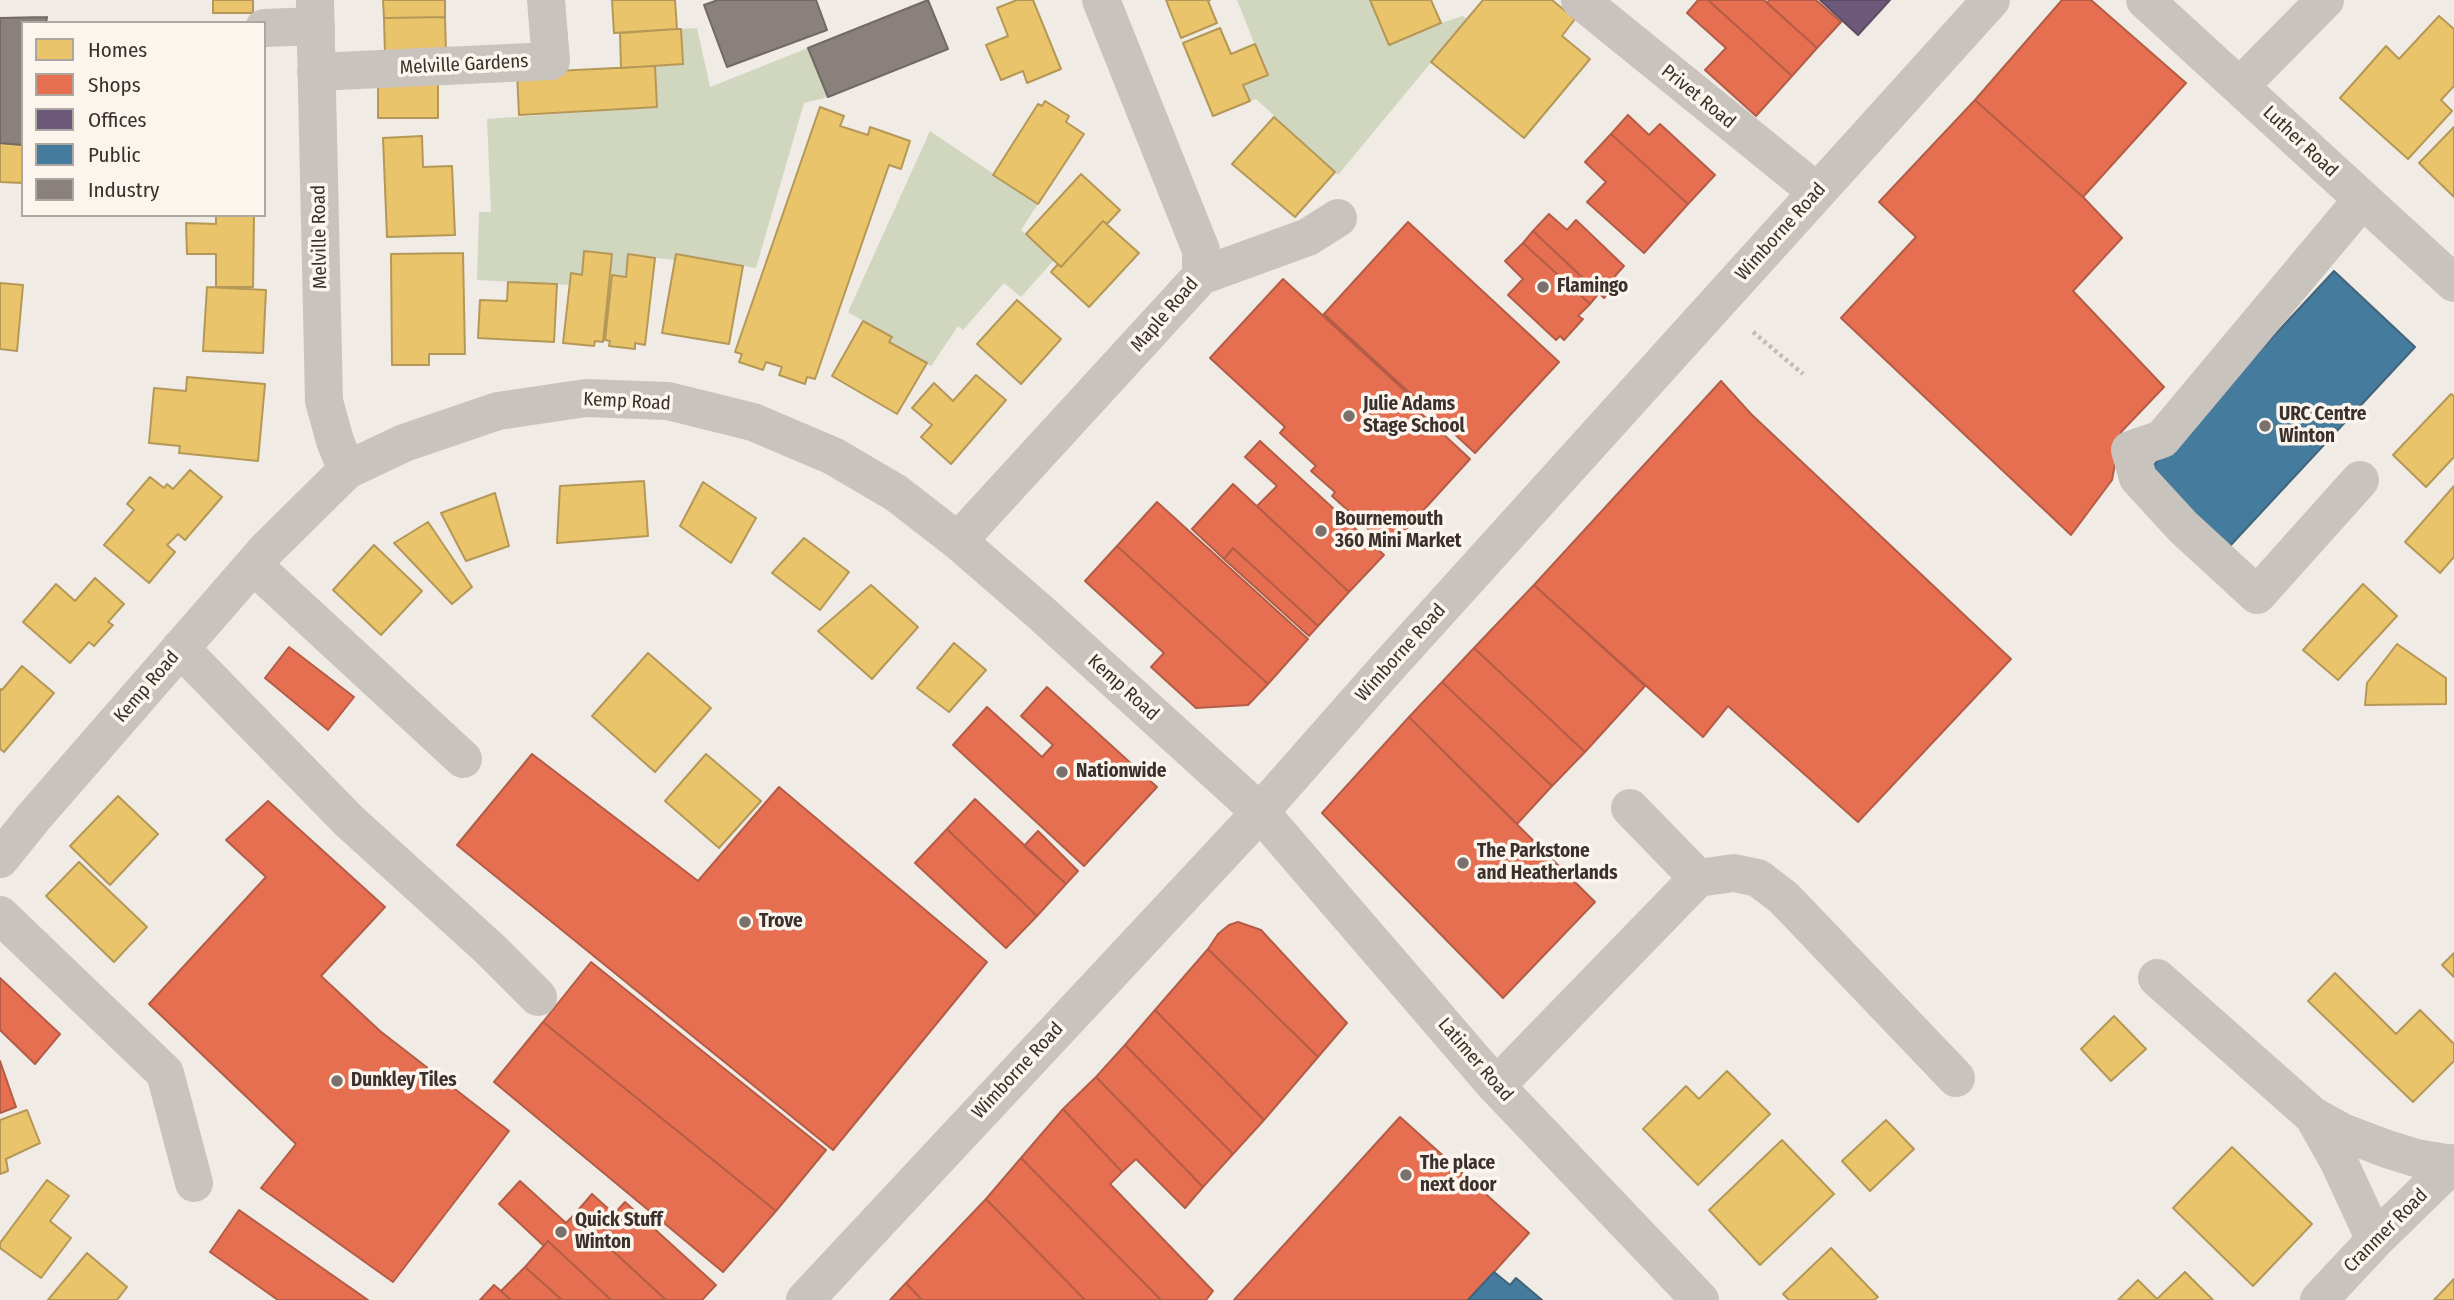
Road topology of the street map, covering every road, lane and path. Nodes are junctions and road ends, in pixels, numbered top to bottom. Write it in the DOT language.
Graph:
graph roads {
  1 [pos="546,0"];
  2 [pos="1101,0"];
  3 [pos="1580,0"];
  4 [pos="1991,0"];
  5 [pos="2145,0"];
  6 [pos="2325,0"];
  7 [pos="315,13"];
  8 [pos="266,27"];
  9 [pos="316,72"];
  10 [pos="2240,86"];
  11 [pos="1817,192"];
  12 [pos="2362,200"];
  13 [pos="1338,218"];
  14 [pos="2451,275"];
  15 [pos="1201,276"];
  16 [pos="1717,302"];
  17 [pos="1803,374"];
  18 [pos="347,470"];
  19 [pos="2360,480"];
  20 [pos="958,541"];
  21 [pos="253,565"];
  22 [pos="180,648"];
  23 [pos="463,759"];
  24 [pos="1630,808"];
  25 [pos="1260,812"];
  26 [pos="0,859"];
  27 [pos="1698,878"];
  28 [pos="0,915"];
  29 [pos="2157,978"];
  30 [pos="538,997"];
  31 [pos="1956,1078"];
  32 [pos="1496,1086"];
  33 [pos="2313,1116"];
  34 [pos="2453,1163"];
  35 [pos="194,1182"];
  36 [pos="2375,1240"];
  37 [pos="805,1300"];
  38 [pos="1700,1300"];
  39 [pos="2319,1300"];
  1 -- 9 [label="street, Melville Gardens"];
  2 -- 15 [label="street, Maple Road"];
  3 -- 11 [label="street, Privet Road"];
  4 -- 11 [label="street, Wimborne Road"];
  5 -- 10 [label="street, Luther Road"];
  6 -- 10 [label="street"];
  7 -- 8 [label="street"];
  7 -- 9 [label="street, Melville Road"];
  9 -- 18 [label="street, Melville Road"];
  10 -- 12 [label="street, Luther Road"];
  11 -- 16 [label="street, Wimborne Road"];
  12 -- 14 [label="street, Luther Road"];
  12 -- 19 [label="street"];
  13 -- 15 [label="street"];
  15 -- 20 [label="street, Maple Road"];
  16 -- 17 [label="path"];
  16 -- 25 [label="street, Wimborne Road"];
  18 -- 20 [label="street, Kemp Road"];
  18 -- 21 [label="street, Kemp Road"];
  20 -- 25 [label="street, Kemp Road"];
  21 -- 22 [label="street, Kemp Road"];
  21 -- 23 [label="street"];
  22 -- 26 [label="street, Kemp Road"];
  22 -- 30 [label="street"];
  24 -- 27 [label="street"];
  25 -- 32 [label="street, Latimer Road"];
  25 -- 37 [label="street, Wimborne Road"];
  27 -- 31 [label="street"];
  27 -- 32 [label="street"];
  28 -- 35 [label="street"];
  29 -- 33 [label="street"];
  32 -- 38 [label="street, Latimer Road"];
  33 -- 34 [label="street"];
  33 -- 36 [label="street"];
  34 -- 36 [label="street, Cranmer Road"];
  36 -- 39 [label="street, Cranmer Road"];
}
